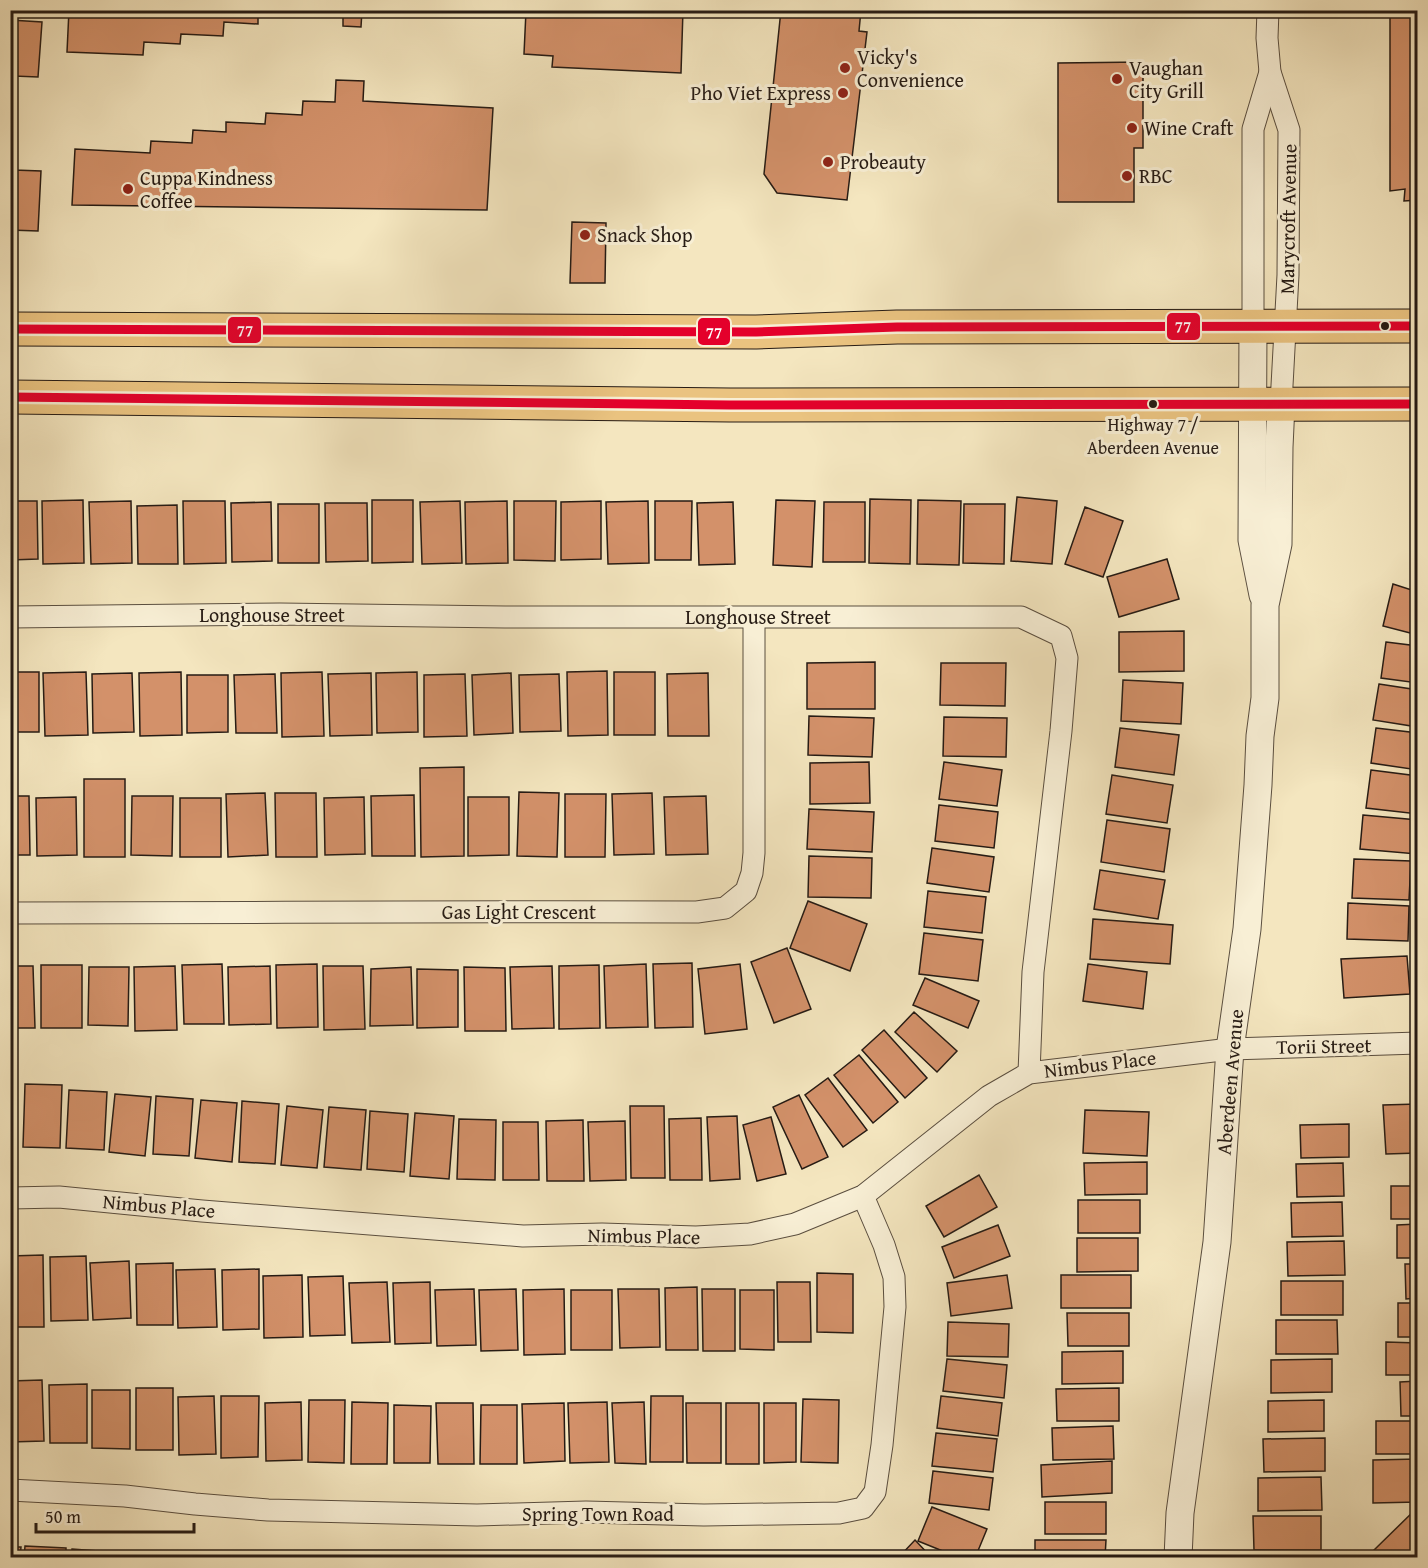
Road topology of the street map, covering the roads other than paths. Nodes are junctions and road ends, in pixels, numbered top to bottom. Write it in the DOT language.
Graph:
graph roads {
  1 [pos="1268,10"];
  2 [pos="1270,72"];
  3 [pos="1253,326"];
  4 [pos="1286,326"];
  5 [pos="1418,326"];
  6 [pos="10,329"];
  7 [pos="10,398"];
  8 [pos="1267,404"];
  9 [pos="1418,404"];
  10 [pos="10,617"];
  11 [pos="754,618"];
  12 [pos="10,913"];
  13 [pos="1418,1043"];
  14 [pos="1230,1049"];
  15 [pos="1029,1073"];
  16 [pos="863,1196"];
  17 [pos="10,1198"];
  18 [pos="10,1490"];
  19 [pos="1178,1557"];
  1 -- 2 [label="street, Marycroft Avenue"];
  2 -- 3 [label="street, Marycroft Avenue"];
  2 -- 4 [label="street, Marycroft Avenue"];
  3 -- 4 [label="main road"];
  3 -- 6 [label="main road"];
  3 -- 8 [label="street, Aberdeen Avenue"];
  4 -- 5 [label="main road"];
  4 -- 8 [label="street, Marycroft Avenue"];
  7 -- 8 [label="main road"];
  8 -- 9 [label="main road"];
  8 -- 14 [label="street, Aberdeen Avenue"];
  10 -- 11 [label="street, Longhouse Street"];
  11 -- 12 [label="street, Gas Light Crescent"];
  11 -- 15 [label="street, Longhouse Street"];
  13 -- 14 [label="street, Torii Street"];
  14 -- 15 [label="street, Nimbus Place"];
  14 -- 19 [label="street, Aberdeen Avenue"];
  15 -- 16 [label="street, Nimbus Place"];
  16 -- 17 [label="street, Nimbus Place"];
  16 -- 18 [label="street, Spring Town Road"];
}
